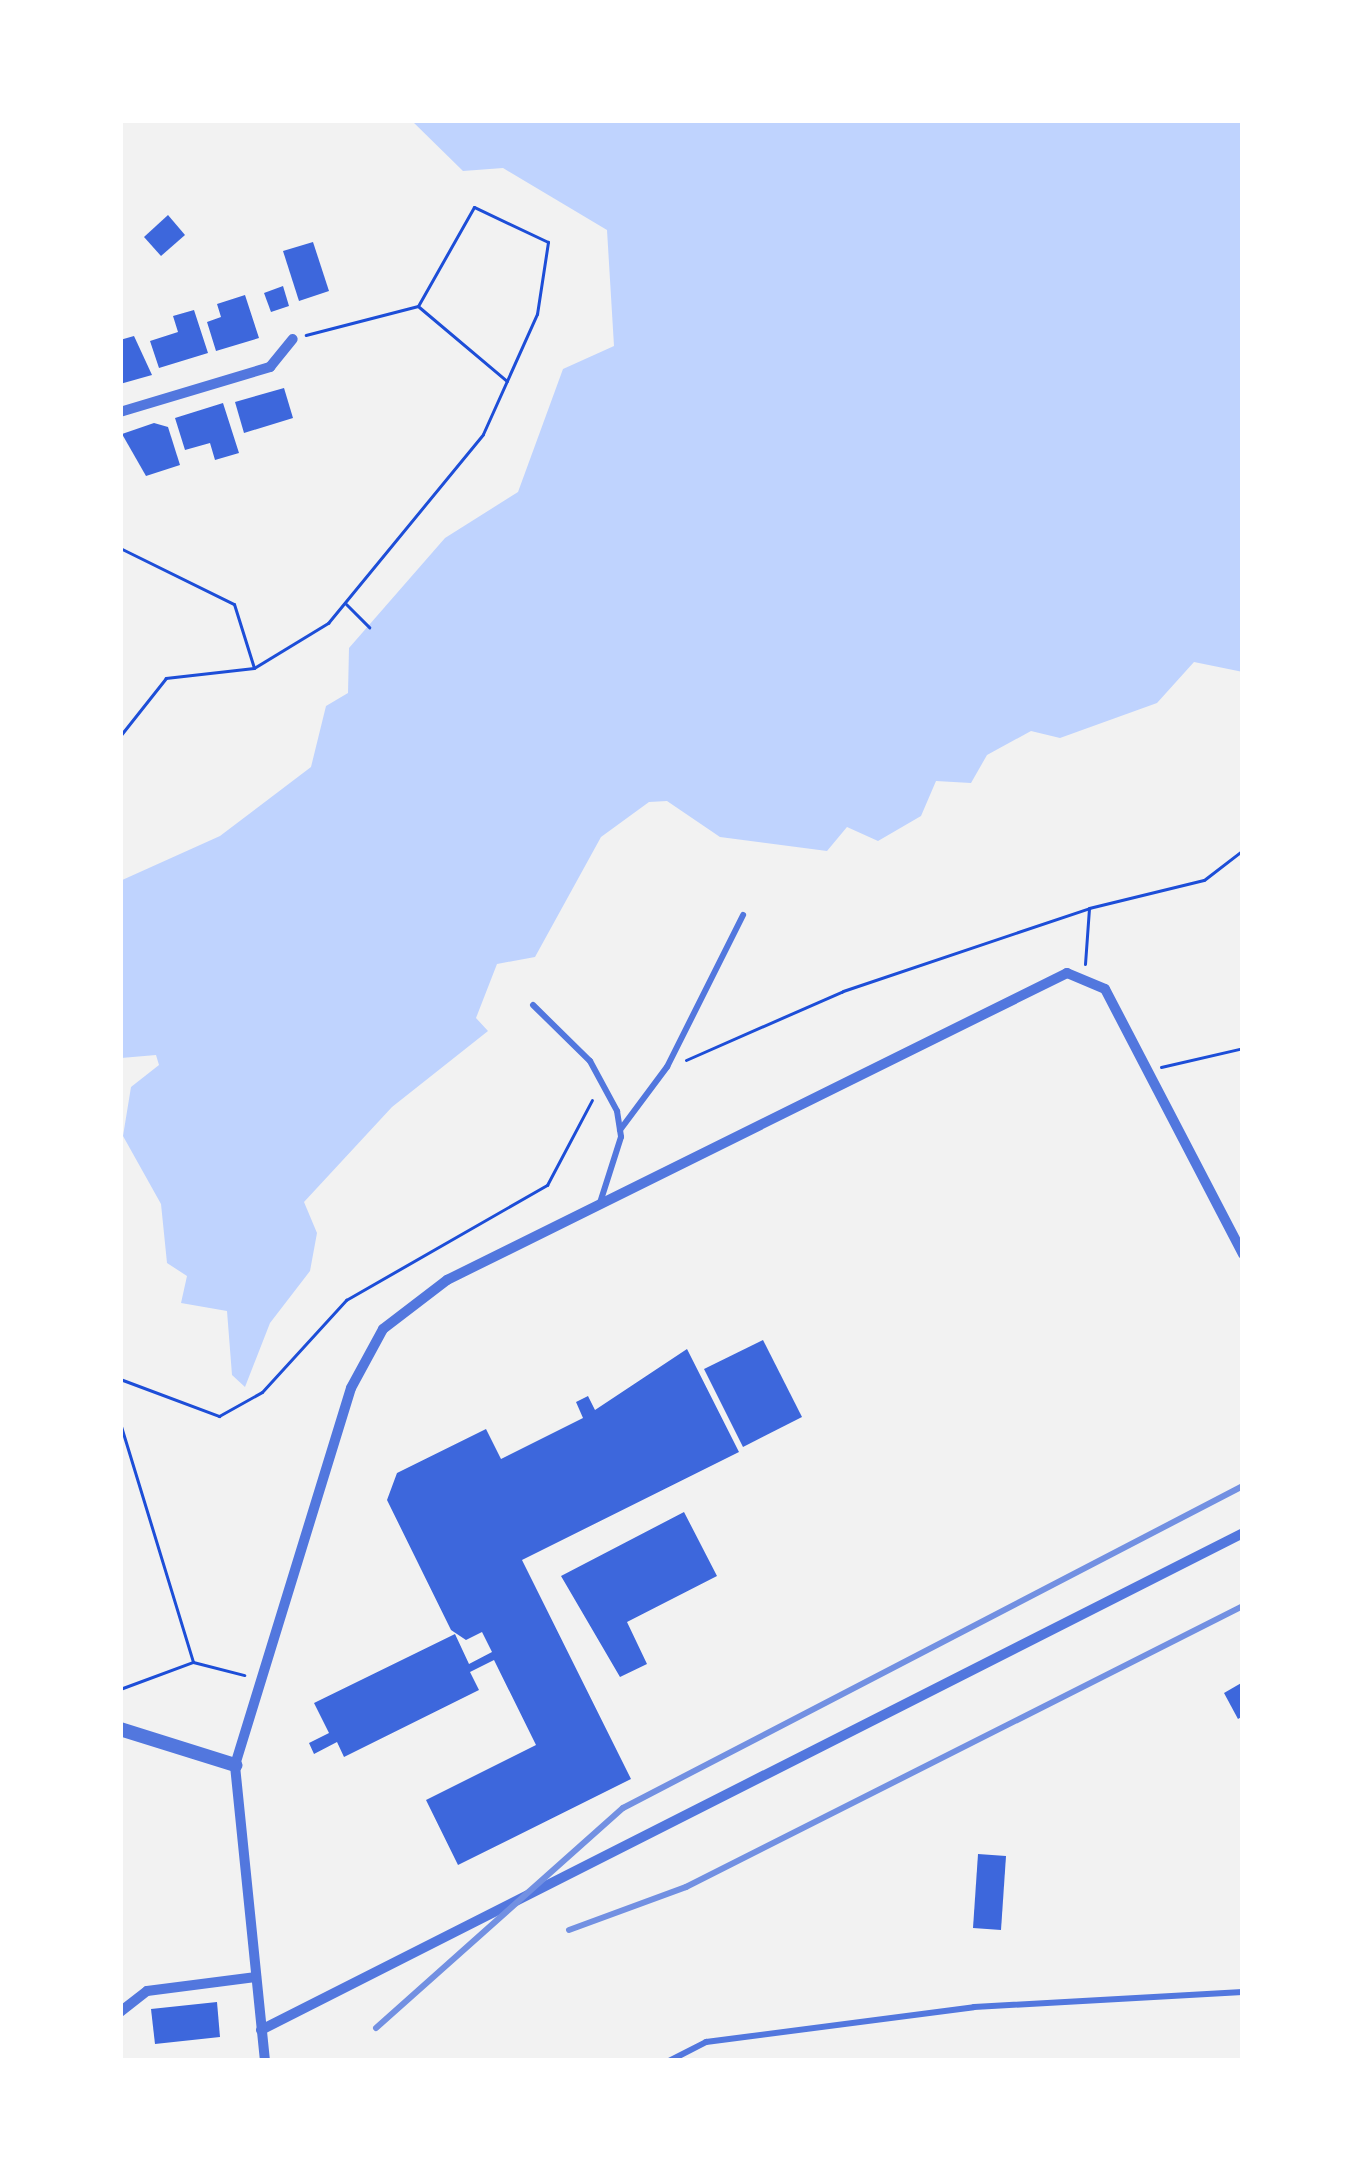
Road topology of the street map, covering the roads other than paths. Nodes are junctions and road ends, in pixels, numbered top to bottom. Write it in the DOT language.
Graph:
graph roads {
  1 [pos="293,339"];
  2 [pos="120,412"];
  3 [pos="743,915"];
  4 [pos="533,1005"];
  5 [pos="620,1130"];
  6 [pos="599,1207"];
  7 [pos="1243,1255"];
  8 [pos="1243,1533"];
  9 [pos="120,1729"];
  10 [pos="235,1765"];
  11 [pos="256,1977"];
  12 [pos="1243,1992"];
  13 [pos="120,2012"];
  14 [pos="261,2030"];
  15 [pos="265,2061"];
  16 [pos="669,2061"];
  1 -- 2 [label="street"];
  3 -- 5 [label="lane"];
  4 -- 5 [label="lane"];
  5 -- 6 [label="lane"];
  6 -- 7 [label="street"];
  6 -- 10 [label="street"];
  8 -- 14 [label="street"];
  9 -- 10 [label="street"];
  10 -- 11 [label="street"];
  11 -- 13 [label="street"];
  11 -- 14 [label="street"];
  12 -- 16 [label="lane"];
  14 -- 15 [label="street"];
}
